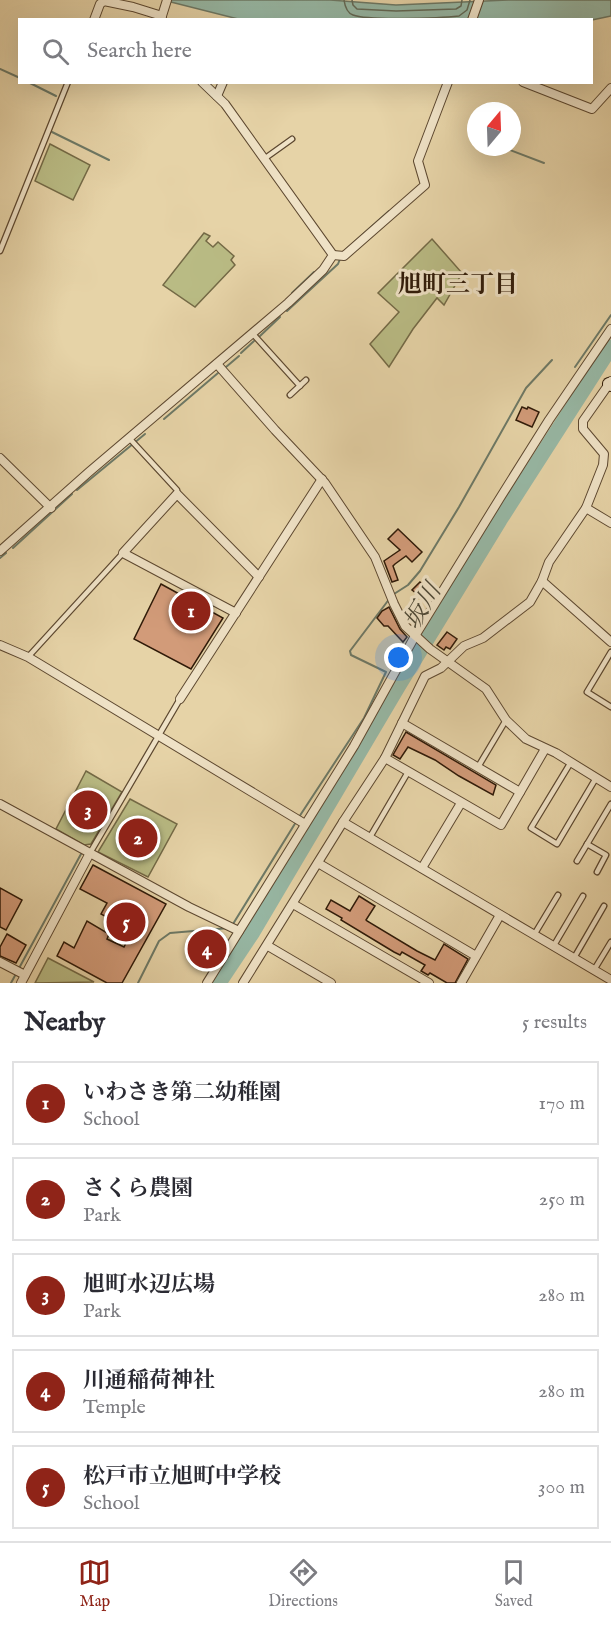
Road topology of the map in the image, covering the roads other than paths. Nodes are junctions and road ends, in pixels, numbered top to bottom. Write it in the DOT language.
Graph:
graph roads {
  1 [pos="166,0"];
  2 [pos="479,0"];
  3 [pos="162,16"];
  4 [pos="95,18"];
  5 [pos="473,18"];
  6 [pos="67,84"];
  7 [pos="204,84"];
  8 [pos="222,84"];
  9 [pos="447,84"];
  10 [pos="528,84"];
  11 [pos="611,88"];
  12 [pos="217,96"];
  13 [pos="292,139"];
  14 [pos="264,159"];
  15 [pos="0,250"];
  16 [pos="333,255"];
  17 [pos="611,329"];
  18 [pos="253,334"];
  19 [pos="217,364"];
  20 [pos="306,380"];
  21 [pos="610,383"];
  22 [pos="300,386"];
  23 [pos="290,395"];
  24 [pos="130,439"];
  25 [pos="607,456"];
  26 [pos="0,458"];
  27 [pos="322,479"];
  28 [pos="177,494"];
  29 [pos="51,508"];
  30 [pos="586,508"];
  31 [pos="611,523"];
  32 [pos="0,551"];
  33 [pos="123,553"];
  34 [pos="259,577"];
  35 [pos="542,581"];
  36 [pos="236,613"];
  37 [pos="416,637"];
  38 [pos="610,639"];
  39 [pos="0,645"];
  40 [pos="611,652"];
  41 [pos="28,657"];
  42 [pos="450,662"];
  43 [pos="180,699"];
  44 [pos="611,706"];
  45 [pos="506,720"];
  46 [pos="402,723"];
  47 [pos="159,735"];
  48 [pos="545,749"];
  49 [pos="385,758"];
  50 [pos="571,762"];
  51 [pos="478,767"];
  52 [pos="408,772"];
  53 [pos="596,778"];
  54 [pos="611,787"];
  55 [pos="519,792"];
  56 [pos="461,802"];
  57 [pos="0,804"];
  58 [pos="611,804"];
  59 [pos="300,822"];
  60 [pos="343,822"];
  61 [pos="370,837"];
  62 [pos="587,844"];
  63 [pos="90,853"];
  64 [pos="577,861"];
  65 [pos="318,863"];
  66 [pos="422,868"];
  67 [pos="597,872"];
  68 [pos="558,894"];
  69 [pos="583,896"];
  70 [pos="293,904"];
  71 [pos="604,906"];
  72 [pos="500,915"];
  73 [pos="233,928"];
  74 [pos="534,935"];
  75 [pos="611,942"];
  76 [pos="268,946"];
  77 [pos="553,946"];
  78 [pos="476,956"];
  79 [pos="574,958"];
  80 [pos="0,962"];
  81 [pos="594,970"];
  82 [pos="23,979"];
  83 [pos="318,980"];
  84 [pos="611,980"];
  85 [pos="207,983"];
  86 [pos="243,983"];
  87 [pos="331,983"];
  88 [pos="429,983"];
  89 [pos="461,983"];
  1 -- 3 [label="street"];
  2 -- 5 [label="street"];
  3 -- 4 [label="street"];
  6 -- 15 [label="lane"];
  7 -- 12 [label="street"];
  8 -- 12 [label="street"];
  9 -- 16 [label="street"];
  10 -- 11 [label="street"];
  12 -- 14 [label="street"];
  13 -- 14 [label="lane"];
  14 -- 16 [label="street"];
  16 -- 18 [label="street"];
  17 -- 37 [label="street"];
  18 -- 19 [label="street"];
  18 -- 22 [label="lane"];
  19 -- 24 [label="street"];
  19 -- 27 [label="street"];
  20 -- 22 [label="lane"];
  21 -- 25 [label="street"];
  22 -- 23 [label="lane"];
  24 -- 28 [label="lane"];
  24 -- 29 [label="street"];
  25 -- 30 [label="street"];
  26 -- 29 [label="street"];
  27 -- 34 [label="street"];
  27 -- 37 [label="street"];
  28 -- 33 [label="street"];
  28 -- 34 [label="street"];
  29 -- 32 [label="street"];
  30 -- 31 [label="street"];
  30 -- 35 [label="street"];
  33 -- 36 [label="street"];
  33 -- 41 [label="lane"];
  34 -- 36 [label="street"];
  35 -- 38 [label="street"];
  35 -- 42 [label="street"];
  36 -- 43 [label="street"];
  37 -- 42 [label="street"];
  37 -- 59 [label="street"];
  39 -- 41 [label="street"];
  40 -- 44 [label="lane"];
  41 -- 47 [label="street"];
  42 -- 45 [label="street"];
  42 -- 46 [label="street"];
  43 -- 47 [label="lane"];
  45 -- 48 [label="street"];
  45 -- 51 [label="lane"];
  46 -- 49 [label="street"];
  46 -- 51 [label="street"];
  47 -- 59 [label="street"];
  47 -- 63 [label="lane"];
  48 -- 50 [label="street"];
  48 -- 55 [label="street"];
  49 -- 52 [label="street"];
  49 -- 60 [label="street"];
  50 -- 53 [label="street"];
  50 -- 53 [label="lane"];
  51 -- 55 [label="street"];
  52 -- 56 [label="street"];
  52 -- 61 [label="lane"];
  53 -- 54 [label="street"];
  55 -- 56 [label="street"];
  56 -- 66 [label="street"];
  57 -- 63 [label="street"];
  58 -- 62 [label="lane"];
  59 -- 73 [label="street"];
  60 -- 61 [label="street"];
  60 -- 65 [label="street"];
  61 -- 66 [label="street"];
  62 -- 64 [label="lane"];
  62 -- 67 [label="lane"];
  63 -- 73 [label="street"];
  63 -- 82 [label="street"];
  65 -- 70 [label="street"];
  65 -- 78 [label="street"];
  66 -- 72 [label="street"];
  68 -- 74 [label="lane"];
  69 -- 77 [label="lane"];
  70 -- 76 [label="street"];
  70 -- 88 [label="street"];
  71 -- 79 [label="lane"];
  72 -- 74 [label="street"];
  72 -- 78 [label="street"];
  73 -- 85 [label="street"];
  74 -- 77 [label="street"];
  75 -- 81 [label="lane"];
  76 -- 83 [label="street"];
  76 -- 86 [label="street"];
  77 -- 79 [label="street"];
  78 -- 89 [label="street"];
  79 -- 81 [label="street"];
  80 -- 82 [label="street"];
  81 -- 84 [label="street"];
  83 -- 87 [label="street"];
}
